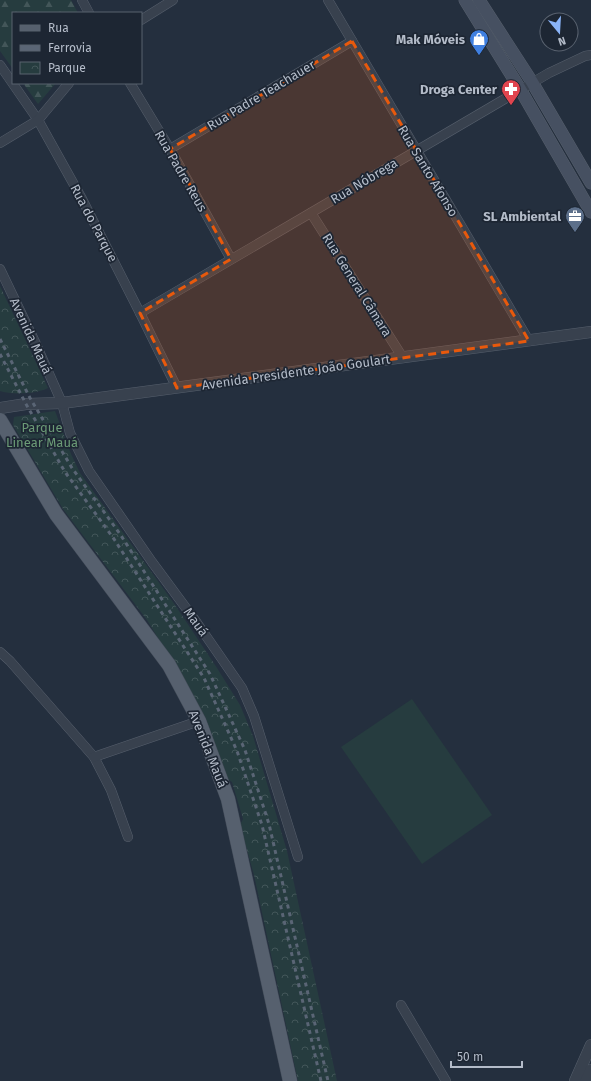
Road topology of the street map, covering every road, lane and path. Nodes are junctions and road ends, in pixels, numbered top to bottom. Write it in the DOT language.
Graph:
graph roads {
  1 [pos="82,0"];
  2 [pos="173,0"];
  3 [pos="328,0"];
  4 [pos="465,0"];
  5 [pos="479,0"];
  6 [pos="88,12"];
  7 [pos="142,19"];
  8 [pos="486,21"];
  9 [pos="352,41"];
  10 [pos="509,46"];
  11 [pos="498,53"];
  12 [pos="591,55"];
  13 [pos="0,65"];
  14 [pos="12,82"];
  15 [pos="532,82"];
  16 [pos="13,84"];
  17 [pos="69,84"];
  18 [pos="131,84"];
  19 [pos="520,89"];
  20 [pos="38,120"];
  21 [pos="559,129"];
  22 [pos="548,136"];
  23 [pos="0,143"];
  24 [pos="170,150"];
  25 [pos="416,150"];
  26 [pos="584,171"];
  27 [pos="572,179"];
  28 [pos="591,183"];
  29 [pos="591,210"];
  30 [pos="311,213"];
  31 [pos="231,259"];
  32 [pos="0,269"];
  33 [pos="140,313"];
  34 [pos="591,332"];
  35 [pos="529,341"];
  36 [pos="403,358"];
  37 [pos="177,388"];
  38 [pos="62,404"];
  39 [pos="0,408"];
  40 [pos="0,420"];
  41 [pos="0,652"];
  42 [pos="199,721"];
  43 [pos="94,757"];
  44 [pos="128,837"];
  45 [pos="298,857"];
  46 [pos="401,1005"];
  47 [pos="591,1044"];
  48 [pos="588,1060"];
  49 [pos="591,1070"];
  50 [pos="290,1081"];
  51 [pos="446,1081"];
  52 [pos="575,1081"];
  53 [pos="586,1081"];
  1 -- 6 [label="street"];
  2 -- 7 [label="street"];
  3 -- 9 [label="street, Rua Santo Afonso"];
  4 -- 8 [label="main road"];
  5 -- 8 [label="main road"];
  8 -- 10 [label="main road"];
  8 -- 11 [label="main road"];
  9 -- 24 [label="street, Rua Padre Teachauer"];
  9 -- 25 [label="street, Rua Santo Afonso"];
  10 -- 11 [label="main road"];
  10 -- 15 [label="main road"];
  11 -- 19 [label="main road"];
  12 -- 15 [label="street, Rua Nóbrega"];
  13 -- 14 [label="street, Rua do Parque"];
  15 -- 19 [label="street, Rua Nóbrega"];
  15 -- 21 [label="main road"];
  16 -- 20 [label="street, Rua do Parque"];
  17 -- 20 [label="street"];
  18 -- 24 [label="street, Rua Padre Reus"];
  19 -- 22 [label="main road"];
  19 -- 25 [label="street, Rua Nóbrega"];
  20 -- 23 [label="street"];
  20 -- 33 [label="street, Rua do Parque"];
  21 -- 22 [label="main road"];
  21 -- 26 [label="main road"];
  22 -- 27 [label="main road"];
  24 -- 31 [label="street, Rua Padre Reus"];
  25 -- 30 [label="street, Rua Nóbrega"];
  25 -- 35 [label="street, Rua Santo Afonso"];
  26 -- 27 [label="main road"];
  26 -- 28 [label="main road"];
  27 -- 29 [label="main road"];
  30 -- 31 [label="street, Rua Nóbrega"];
  30 -- 36 [label="street, Rua General Câmara"];
  31 -- 33 [label="street, Rua Nóbrega"];
  32 -- 38 [label="street, Avenida Mauá"];
  33 -- 37 [label="street, Rua do Parque"];
  34 -- 35 [label="street, Avenida Presidente João Goulart"];
  35 -- 36 [label="street, Avenida Presidente João Goulart"];
  36 -- 37 [label="street, Avenida Presidente João Goulart"];
  37 -- 38 [label="street, Avenida Presidente João Goulart"];
  38 -- 39 [label="street, Avenida Presidente João Goulart"];
  38 -- 45 [label="street, Mauá"];
  40 -- 42 [label="main road, Avenida Mauá"];
  41 -- 43 [label="street"];
  42 -- 43 [label="street"];
  42 -- 50 [label="main road, Avenida Mauá"];
  43 -- 44 [label="street"];
  46 -- 51 [label="street"];
  47 -- 48 [label="street"];
  48 -- 52 [label="street"];
  49 -- 53 [label="street"];
}
